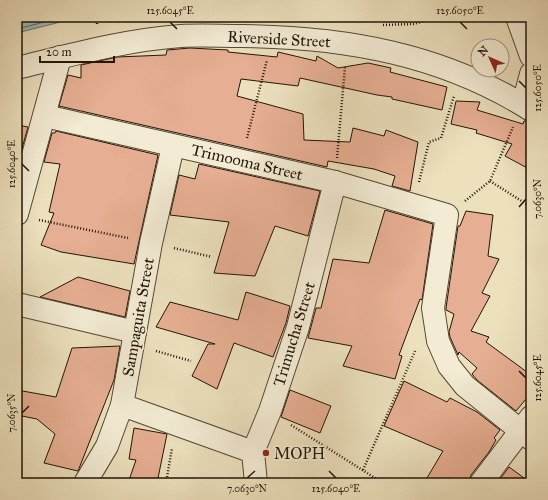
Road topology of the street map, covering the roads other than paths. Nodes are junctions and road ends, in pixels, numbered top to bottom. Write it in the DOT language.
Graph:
graph roads {
  1 [pos="517,17"];
  2 [pos="531,56"];
  3 [pos="60,57"];
  4 [pos="17,68"];
  5 [pos="531,74"];
  6 [pos="527,107"];
  7 [pos="45,116"];
  8 [pos="173,146"];
  9 [pos="335,182"];
  10 [pos="24,216"];
  11 [pos="17,304"];
  12 [pos="134,338"];
  13 [pos="122,405"];
  14 [pos="528,429"];
  15 [pos="253,452"];
  16 [pos="85,483"];
  17 [pos="256,483"];
  18 [pos="480,483"];
  1 -- 2 [label="street"];
  3 -- 4 [label="street, Riverside Street"];
  3 -- 6 [label="street, Riverside Street"];
  3 -- 7 [label="street"];
  5 -- 6 [label="street"];
  7 -- 8 [label="street, Trimooma Street"];
  7 -- 10 [label="street"];
  8 -- 9 [label="street, Trimooma Street"];
  8 -- 12 [label="street, Sampaguita Street"];
  9 -- 14 [label="street, Trimooma Street"];
  9 -- 15 [label="street, Trimucha Street"];
  11 -- 12 [label="street"];
  12 -- 13 [label="street, Sampaguita Street"];
  13 -- 15 [label="street"];
  13 -- 16 [label="street, Sampaguita Street"];
  14 -- 18 [label="street"];
  15 -- 17 [label="street, Trimucha Street"];
}
